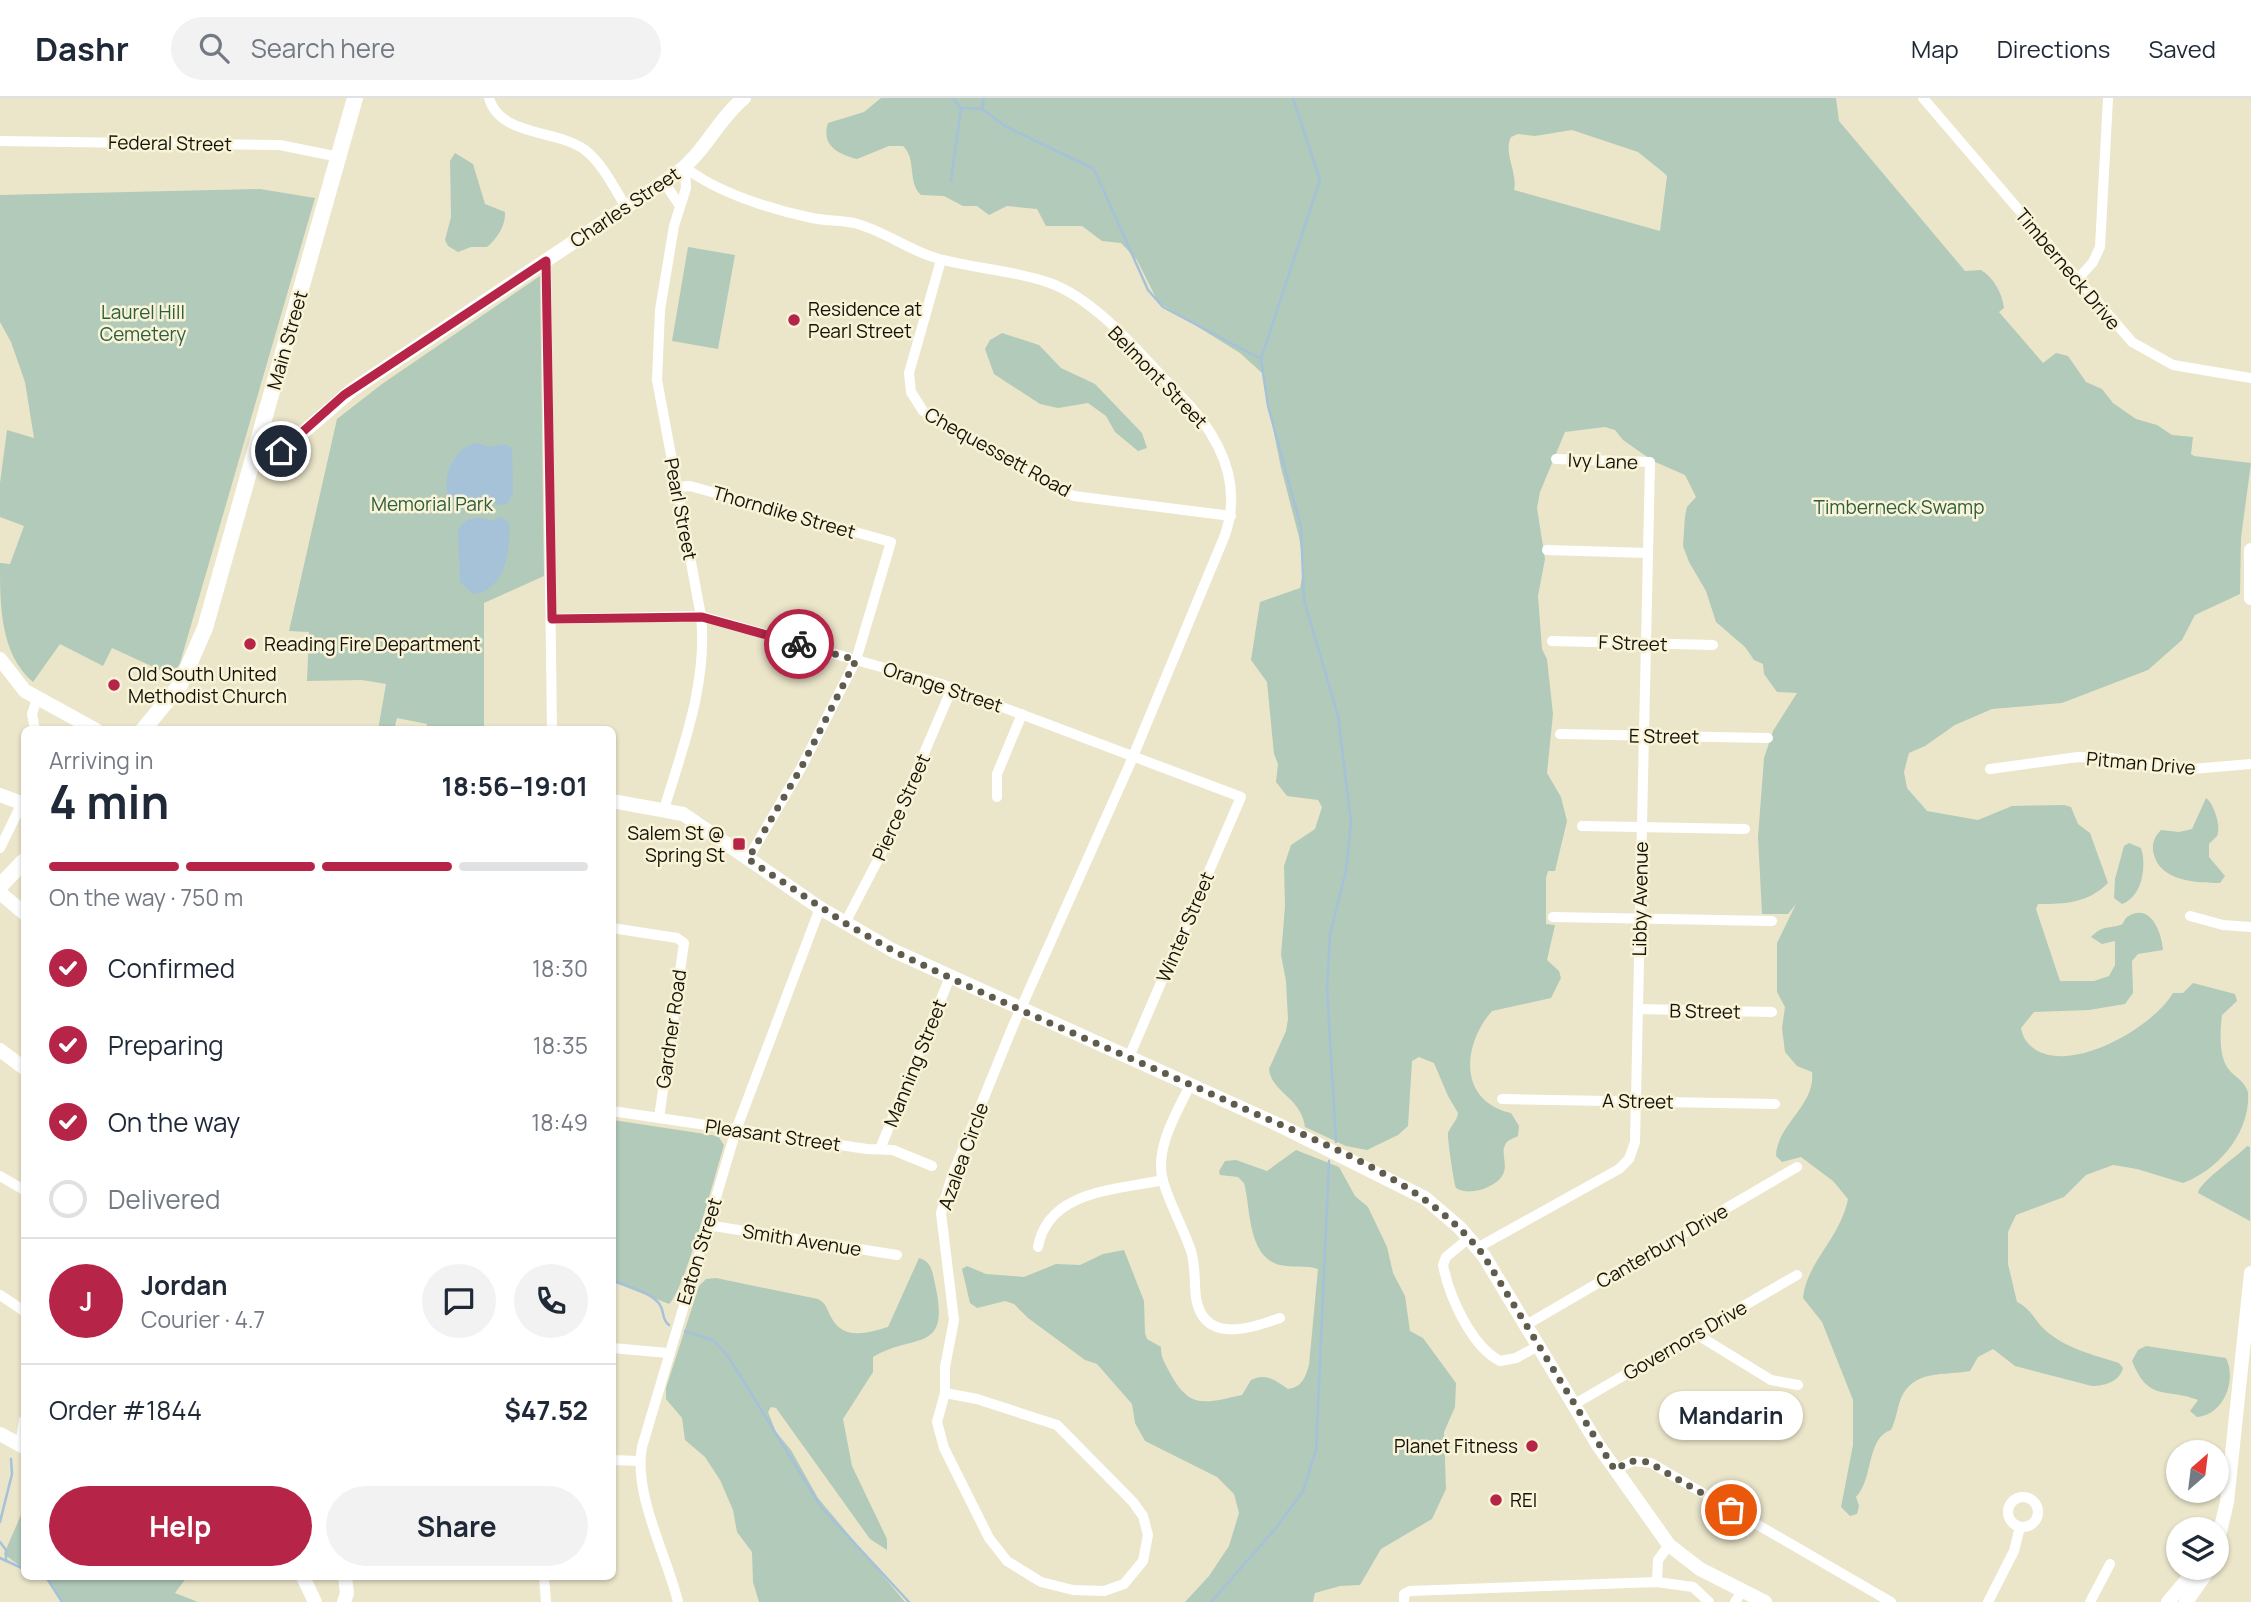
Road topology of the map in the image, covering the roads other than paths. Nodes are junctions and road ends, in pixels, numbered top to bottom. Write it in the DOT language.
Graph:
graph roads {
  1 [pos="489,98"];
  2 [pos="744,98"];
  3 [pos="1923,98"];
  4 [pos="2108,98"];
  5 [pos="351,99"];
  6 [pos="733,104"];
  7 [pos="0,141"];
  8 [pos="339,157"];
  9 [pos="685,167"];
  10 [pos="663,182"];
  11 [pos="680,206"];
  12 [pos="626,207"];
  13 [pos="941,260"];
  14 [pos="546,261"];
  15 [pos="2077,280"];
  16 [pos="2251,378"];
  17 [pos="259,437"];
  18 [pos="284,448"];
  19 [pos="1556,459"];
  20 [pos="252,462"];
  21 [pos="1650,462"];
  22 [pos="677,487"];
  23 [pos="1231,516"];
  24 [pos="1547,550"];
  25 [pos="2251,550"];
  26 [pos="1648,553"];
  27 [pos="2251,598"];
  28 [pos="702,617"];
  29 [pos="552,619"];
  30 [pos="1552,641"];
  31 [pos="1646,643"];
  32 [pos="1713,645"];
  33 [pos="0,659"];
  34 [pos="856,660"];
  35 [pos="953,688"];
  36 [pos="37,699"];
  37 [pos="1022,714"];
  38 [pos="34,726"];
  39 [pos="88,726"];
  40 [pos="146,726"];
  41 [pos="552,726"];
  42 [pos="1560,734"];
  43 [pos="1644,736"];
  44 [pos="1768,738"];
  45 [pos="1133,756"];
  46 [pos="2251,764"];
  47 [pos="1990,769"];
  48 [pos="0,795"];
  49 [pos="997,797"];
  50 [pos="1241,797"];
  51 [pos="21,801"];
  52 [pos="616,802"];
  53 [pos="21,808"];
  54 [pos="664,808"];
  55 [pos="1582,826"];
  56 [pos="1642,827"];
  57 [pos="1745,829"];
  58 [pos="0,848"];
  59 [pos="748,859"];
  60 [pos="21,864"];
  61 [pos="0,887"];
  62 [pos="0,892"];
  63 [pos="820,908"];
  64 [pos="21,910"];
  65 [pos="2190,916"];
  66 [pos="1553,917"];
  67 [pos="1640,918"];
  68 [pos="1772,920"];
  69 [pos="845,923"];
  70 [pos="2251,927"];
  71 [pos="616,929"];
  72 [pos="950,977"];
  73 [pos="1021,1008"];
  74 [pos="1638,1009"];
  75 [pos="1772,1012"];
  76 [pos="0,1050"];
  77 [pos="1129,1057"];
  78 [pos="21,1066"];
  79 [pos="1190,1085"];
  80 [pos="1502,1099"];
  81 [pos="1636,1101"];
  82 [pos="1775,1104"];
  83 [pos="616,1112"];
  84 [pos="659,1118"];
  85 [pos="736,1130"];
  86 [pos="880,1149"];
  87 [pos="932,1166"];
  88 [pos="1797,1167"];
  89 [pos="0,1176"];
  90 [pos="1163,1180"];
  91 [pos="21,1188"];
  92 [pos="707,1226"];
  93 [pos="1473,1243"];
  94 [pos="1038,1247"];
  95 [pos="897,1255"];
  96 [pos="2251,1273"];
  97 [pos="1797,1275"];
  98 [pos="0,1295"];
  99 [pos="21,1309"];
  100 [pos="1280,1318"];
  101 [pos="1526,1325"];
  102 [pos="1696,1334"];
  103 [pos="1538,1346"];
  104 [pos="616,1348"];
  105 [pos="668,1353"];
  106 [pos="1798,1385"];
  107 [pos="946,1392"];
  108 [pos="1573,1405"];
  109 [pos="0,1434"];
  110 [pos="21,1445"];
  111 [pos="616,1460"];
  112 [pos="639,1461"];
  113 [pos="1615,1470"];
  114 [pos="2223,1517"];
  115 [pos="2020,1527"];
  116 [pos="1669,1545"];
  117 [pos="2110,1564"];
  118 [pos="304,1580"];
  119 [pos="345,1580"];
  120 [pos="544,1580"];
  121 [pos="2189,1580"];
  122 [pos="2198,1580"];
  123 [pos="1657,1582"];
  124 [pos="1404,1598"];
  125 [pos="347,1599"];
  126 [pos="1750,1599"];
  127 [pos="2176,1601"];
  128 [pos="315,1602"];
  129 [pos="546,1602"];
  130 [pos="678,1602"];
  131 [pos="1709,1602"];
  132 [pos="1891,1602"];
  133 [pos="1988,1602"];
  134 [pos="2090,1602"];
  1 -- 12 [label="street"];
  2 -- 6 [label="main road, Charles Street"];
  3 -- 15 [label="street, Timberneck Drive"];
  4 -- 15 [label="street"];
  5 -- 8 [label="main road, Main Street"];
  6 -- 9 [label="main road, Charles Street"];
  7 -- 8 [label="street, Federal Street"];
  8 -- 17 [label="main road, Main Street"];
  9 -- 10 [label="main road, Charles Street"];
  9 -- 11 [label="street, Pearl Street"];
  9 -- 13 [label="street, Belmont Street"];
  10 -- 11 [label="street"];
  10 -- 12 [label="main road, Charles Street"];
  11 -- 22 [label="street, Pearl Street"];
  12 -- 14 [label="main road, Charles Street"];
  13 -- 23 [label="street, Belmont Street"];
  13 -- 23 [label="street, Chequessett Road"];
  14 -- 18 [label="main road, Charles Street"];
  14 -- 29 [label="street"];
  15 -- 16 [label="street, Timberneck Drive"];
  17 -- 18 [label="main road"];
  17 -- 20 [label="main road, Main Street"];
  18 -- 20 [label="main road, Charles Street"];
  19 -- 21 [label="street, Ivy Lane"];
  20 -- 40 [label="main road, Main Street"];
  21 -- 26 [label="street, Libby Avenue"];
  22 -- 28 [label="street, Pearl Street"];
  22 -- 34 [label="street, Thorndike Street"];
  23 -- 45 [label="street, Belmont Street"];
  24 -- 26 [label="street"];
  25 -- 27 [label="main road"];
  26 -- 31 [label="street, Libby Avenue"];
  28 -- 29 [label="street, Orange Street"];
  28 -- 34 [label="street, Orange Street"];
  28 -- 54 [label="street, Pearl Street"];
  29 -- 41 [label="street"];
  30 -- 31 [label="street, F Street"];
  31 -- 32 [label="street, F Street"];
  31 -- 43 [label="street, Libby Avenue"];
  33 -- 36 [label="main road"];
  34 -- 35 [label="street, Orange Street"];
  34 -- 59 [label="street"];
  35 -- 37 [label="street, Orange Street"];
  35 -- 69 [label="street, Pierce Street"];
  36 -- 38 [label="street"];
  36 -- 39 [label="main road"];
  37 -- 45 [label="street, Orange Street"];
  37 -- 49 [label="street"];
  42 -- 43 [label="street, E Street"];
  43 -- 44 [label="street, E Street"];
  43 -- 56 [label="street, Libby Avenue"];
  45 -- 50 [label="street, Orange Street"];
  45 -- 73 [label="street, Belmont Street"];
  46 -- 47 [label="street, Pitman Drive"];
  48 -- 51 [label="main road"];
  50 -- 77 [label="street, Winter Street"];
  52 -- 54 [label="main road"];
  53 -- 58 [label="street"];
  54 -- 59 [label="main road"];
  55 -- 56 [label="street"];
  56 -- 57 [label="street"];
  56 -- 67 [label="street, Libby Avenue"];
  59 -- 63 [label="main road"];
  60 -- 61 [label="main road"];
  62 -- 64 [label="main road"];
  63 -- 69 [label="main road"];
  63 -- 85 [label="street, Eaton Street"];
  65 -- 70 [label="street"];
  66 -- 67 [label="street"];
  67 -- 68 [label="street"];
  67 -- 74 [label="street, Libby Avenue"];
  69 -- 72 [label="main road"];
  71 -- 84 [label="street, Gardner Road"];
  72 -- 73 [label="main road"];
  72 -- 86 [label="street, Manning Street"];
  73 -- 77 [label="main road"];
  73 -- 107 [label="street, Azalea Circle"];
  74 -- 75 [label="street, B Street"];
  74 -- 81 [label="street, Libby Avenue"];
  76 -- 78 [label="main road"];
  77 -- 79 [label="main road"];
  79 -- 90 [label="street"];
  79 -- 93 [label="main road"];
  80 -- 81 [label="street, A Street"];
  81 -- 82 [label="street, A Street"];
  81 -- 93 [label="street, Libby Avenue"];
  83 -- 84 [label="street, Pleasant Street"];
  84 -- 85 [label="street, Pleasant Street"];
  85 -- 86 [label="street, Pleasant Street"];
  85 -- 92 [label="street, Eaton Street"];
  86 -- 87 [label="street, Pleasant Street"];
  88 -- 101 [label="street, Canterbury Drive"];
  89 -- 91 [label="street"];
  90 -- 94 [label="street"];
  90 -- 100 [label="street"];
  92 -- 95 [label="street, Smith Avenue"];
  92 -- 105 [label="street, Eaton Street"];
  93 -- 101 [label="main road"];
  93 -- 103 [label="street, Libby Avenue"];
  96 -- 114 [label="main road"];
  97 -- 102 [label="street, Governors Drive"];
  98 -- 99 [label="street"];
  101 -- 103 [label="main road"];
  102 -- 106 [label="street"];
  102 -- 108 [label="street, Governors Drive"];
  103 -- 108 [label="main road"];
  104 -- 105 [label="street"];
  105 -- 112 [label="street, Eaton Street"];
  107 -- 107 [label="street, Azalea Circle"];
  108 -- 113 [label="main road"];
  109 -- 110 [label="main road"];
  111 -- 112 [label="street"];
  112 -- 130 [label="street, Eaton Street"];
  113 -- 116 [label="main road"];
  113 -- 132 [label="street"];
  115 -- 133 [label="street"];
  116 -- 123 [label="street"];
  116 -- 126 [label="main road"];
  117 -- 134 [label="street"];
  118 -- 128 [label="main road"];
  119 -- 125 [label="main road"];
  120 -- 129 [label="street"];
  121 -- 127 [label="main road"];
  122 -- 127 [label="main road"];
  123 -- 124 [label="street"];
  123 -- 131 [label="street"];
}
